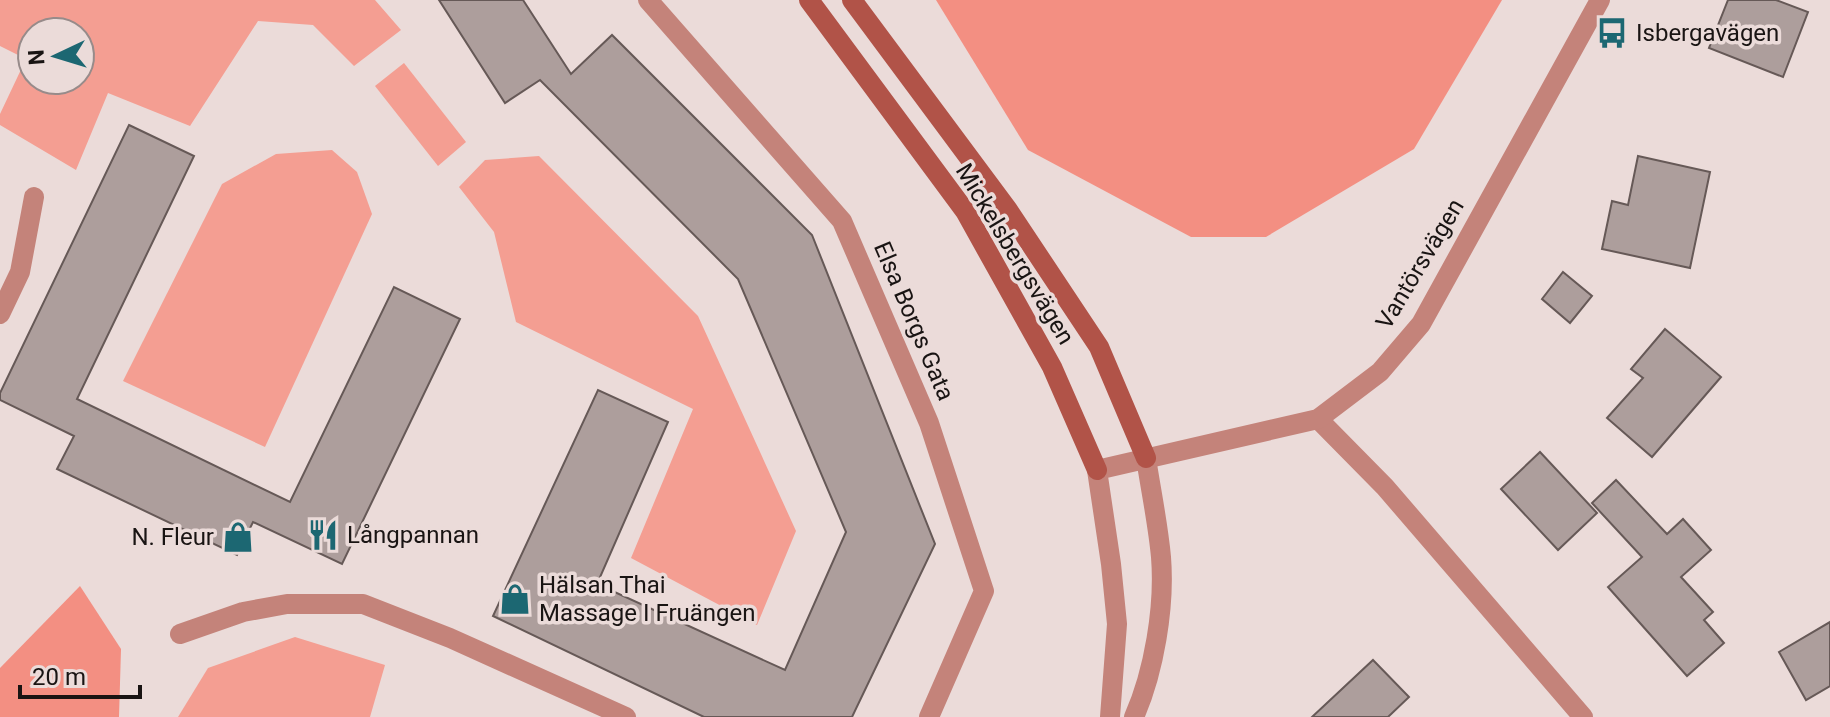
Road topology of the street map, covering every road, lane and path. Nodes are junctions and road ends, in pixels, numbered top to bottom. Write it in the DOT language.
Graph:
graph roads {
  1 [pos="648,0"];
  2 [pos="809,0"];
  3 [pos="852,0"];
  4 [pos="1600,0"];
  5 [pos="34,197"];
  6 [pos="0,314"];
  7 [pos="1318,419"];
  8 [pos="1146,458"];
  9 [pos="1097,470"];
  10 [pos="180,634"];
  11 [pos="626,717"];
  12 [pos="929,717"];
  13 [pos="1110,717"];
  14 [pos="1134,717"];
  15 [pos="1583,717"];
  1 -- 12 [label="street, Elsa Borgs Gata"];
  2 -- 9 [label="main road, Mickelsbergsvägen"];
  3 -- 8 [label="main road, Mickelsbergsvägen"];
  4 -- 7 [label="street, Vantörsvägen"];
  5 -- 6 [label="street"];
  7 -- 8 [label="street, Vantörsvägen"];
  7 -- 15 [label="street"];
  8 -- 9 [label="street, Vantörsvägen"];
  8 -- 14 [label="street"];
  9 -- 13 [label="street"];
  10 -- 11 [label="street"];
}
